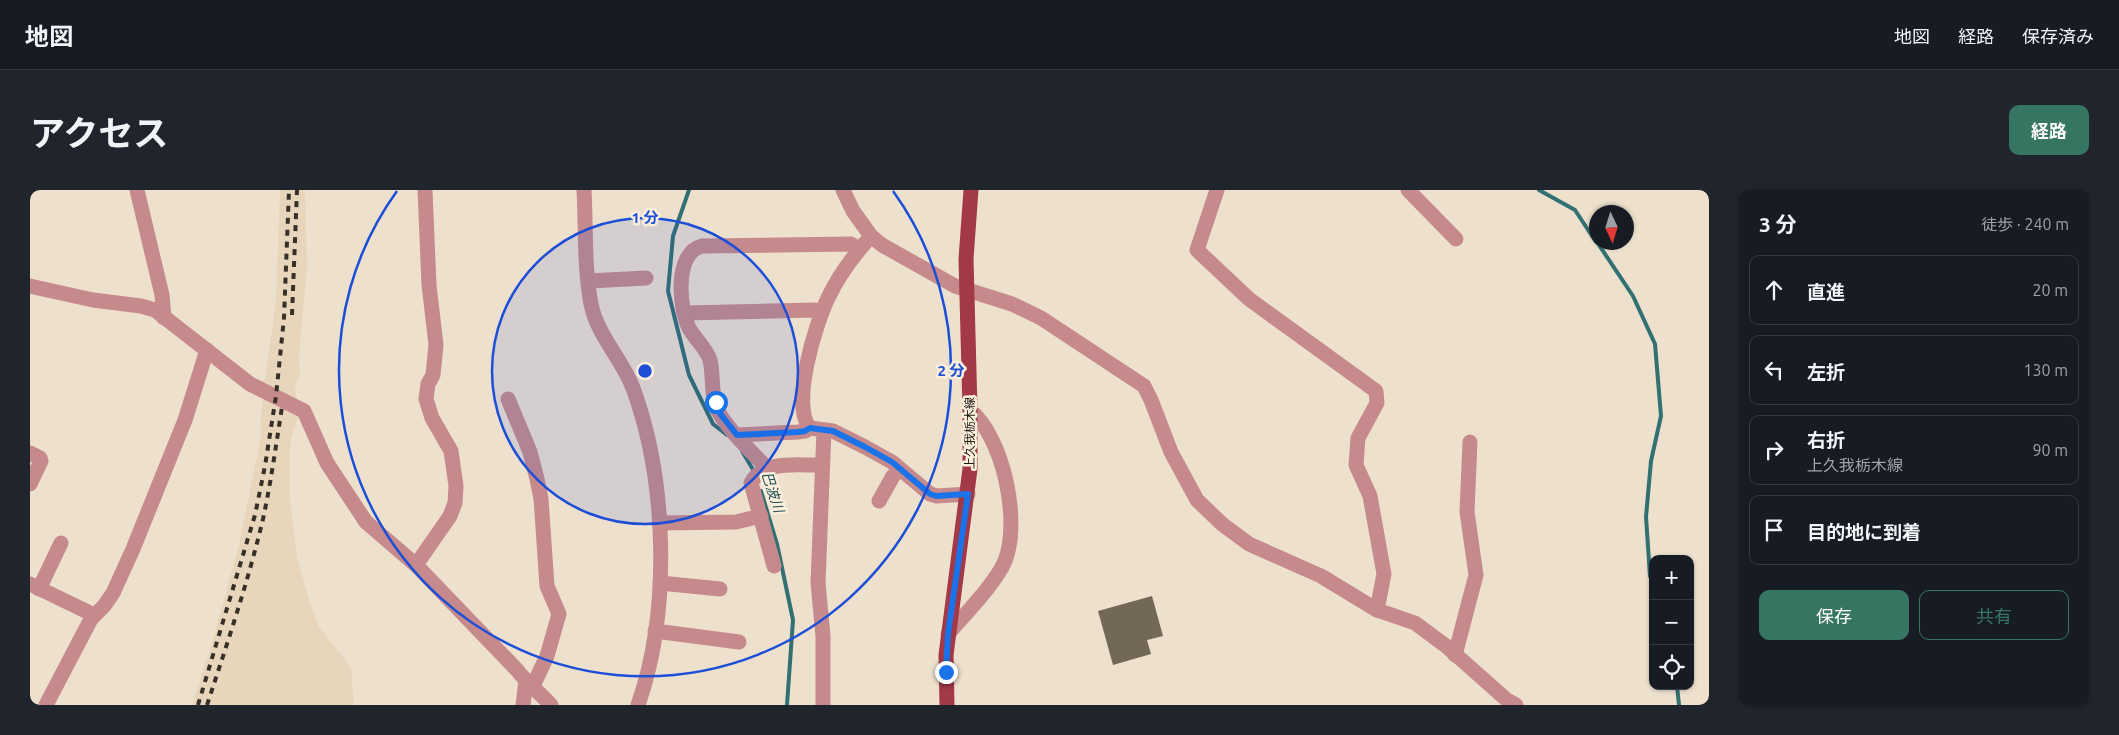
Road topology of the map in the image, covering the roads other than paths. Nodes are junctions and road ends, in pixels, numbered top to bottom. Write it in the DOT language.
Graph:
graph roads {
  1 [pos="137,190"];
  2 [pos="425,190"];
  3 [pos="584,190"];
  4 [pos="843,190"];
  5 [pos="971,190"];
  6 [pos="1217,190"];
  7 [pos="1408,190"];
  8 [pos="871,236"];
  9 [pos="1456,239"];
  10 [pos="860,249"];
  11 [pos="646,278"];
  12 [pos="589,281"];
  13 [pos="30,286"];
  14 [pos="966,290"];
  15 [pos="822,312"];
  16 [pos="684,313"];
  17 [pos="164,318"];
  18 [pos="207,350"];
  19 [pos="508,399"];
  20 [pos="970,410"];
  21 [pos="817,428"];
  22 [pos="737,435"];
  23 [pos="1470,442"];
  24 [pos="30,453"];
  25 [pos="822,464"];
  26 [pos="900,469"];
  27 [pos="761,473"];
  28 [pos="30,484"];
  29 [pos="968,494"];
  30 [pos="879,501"];
  31 [pos="761,516"];
  32 [pos="659,523"];
  33 [pos="61,543"];
  34 [pos="416,564"];
  35 [pos="774,566"];
  36 [pos="660,583"];
  37 [pos="35,587"];
  38 [pos="720,589"];
  39 [pos="1377,610"];
  40 [pos="94,614"];
  41 [pos="655,631"];
  42 [pos="948,634"];
  43 [pos="739,642"];
  44 [pos="1455,655"];
  45 [pos="529,684"];
  46 [pos="46,705"];
  47 [pos="523,705"];
  48 [pos="552,705"];
  49 [pos="638,705"];
  50 [pos="823,705"];
  51 [pos="946,705"];
  52 [pos="1516,705"];
  1 -- 17 [label="street"];
  2 -- 34 [label="street"];
  3 -- 12 [label="street"];
  4 -- 8 [label="street"];
  5 -- 14 [label="main road, 上久我栃木線"];
  6 -- 39 [label="street"];
  7 -- 9 [label="street"];
  8 -- 10 [label="street"];
  8 -- 14 [label="street"];
  10 -- 15 [label="street"];
  10 -- 16 [label="street"];
  11 -- 12 [label="street"];
  12 -- 32 [label="street"];
  13 -- 17 [label="street"];
  14 -- 20 [label="main road, 上久我栃木線"];
  14 -- 39 [label="street"];
  15 -- 16 [label="street"];
  15 -- 21 [label="street"];
  16 -- 22 [label="street"];
  17 -- 18 [label="street"];
  18 -- 34 [label="street"];
  18 -- 40 [label="street"];
  19 -- 45 [label="street"];
  20 -- 29 [label="main road, 上久我栃木線"];
  20 -- 42 [label="street"];
  21 -- 22 [label="street"];
  21 -- 25 [label="street"];
  21 -- 26 [label="street"];
  22 -- 27 [label="street"];
  23 -- 44 [label="street"];
  24 -- 28 [label="street"];
  25 -- 27 [label="street"];
  25 -- 50 [label="street"];
  26 -- 29 [label="street"];
  26 -- 30 [label="street"];
  27 -- 31 [label="street"];
  29 -- 42 [label="main road, 上久我栃木線"];
  31 -- 32 [label="street"];
  31 -- 35 [label="street"];
  32 -- 36 [label="street"];
  33 -- 37 [label="street"];
  34 -- 45 [label="street"];
  36 -- 38 [label="street"];
  36 -- 41 [label="street"];
  37 -- 40 [label="street"];
  39 -- 44 [label="street"];
  40 -- 46 [label="street"];
  41 -- 43 [label="street"];
  41 -- 49 [label="street"];
  42 -- 51 [label="main road, 上久我栃木線"];
  44 -- 52 [label="street"];
  45 -- 47 [label="street"];
  45 -- 48 [label="street"];
}
